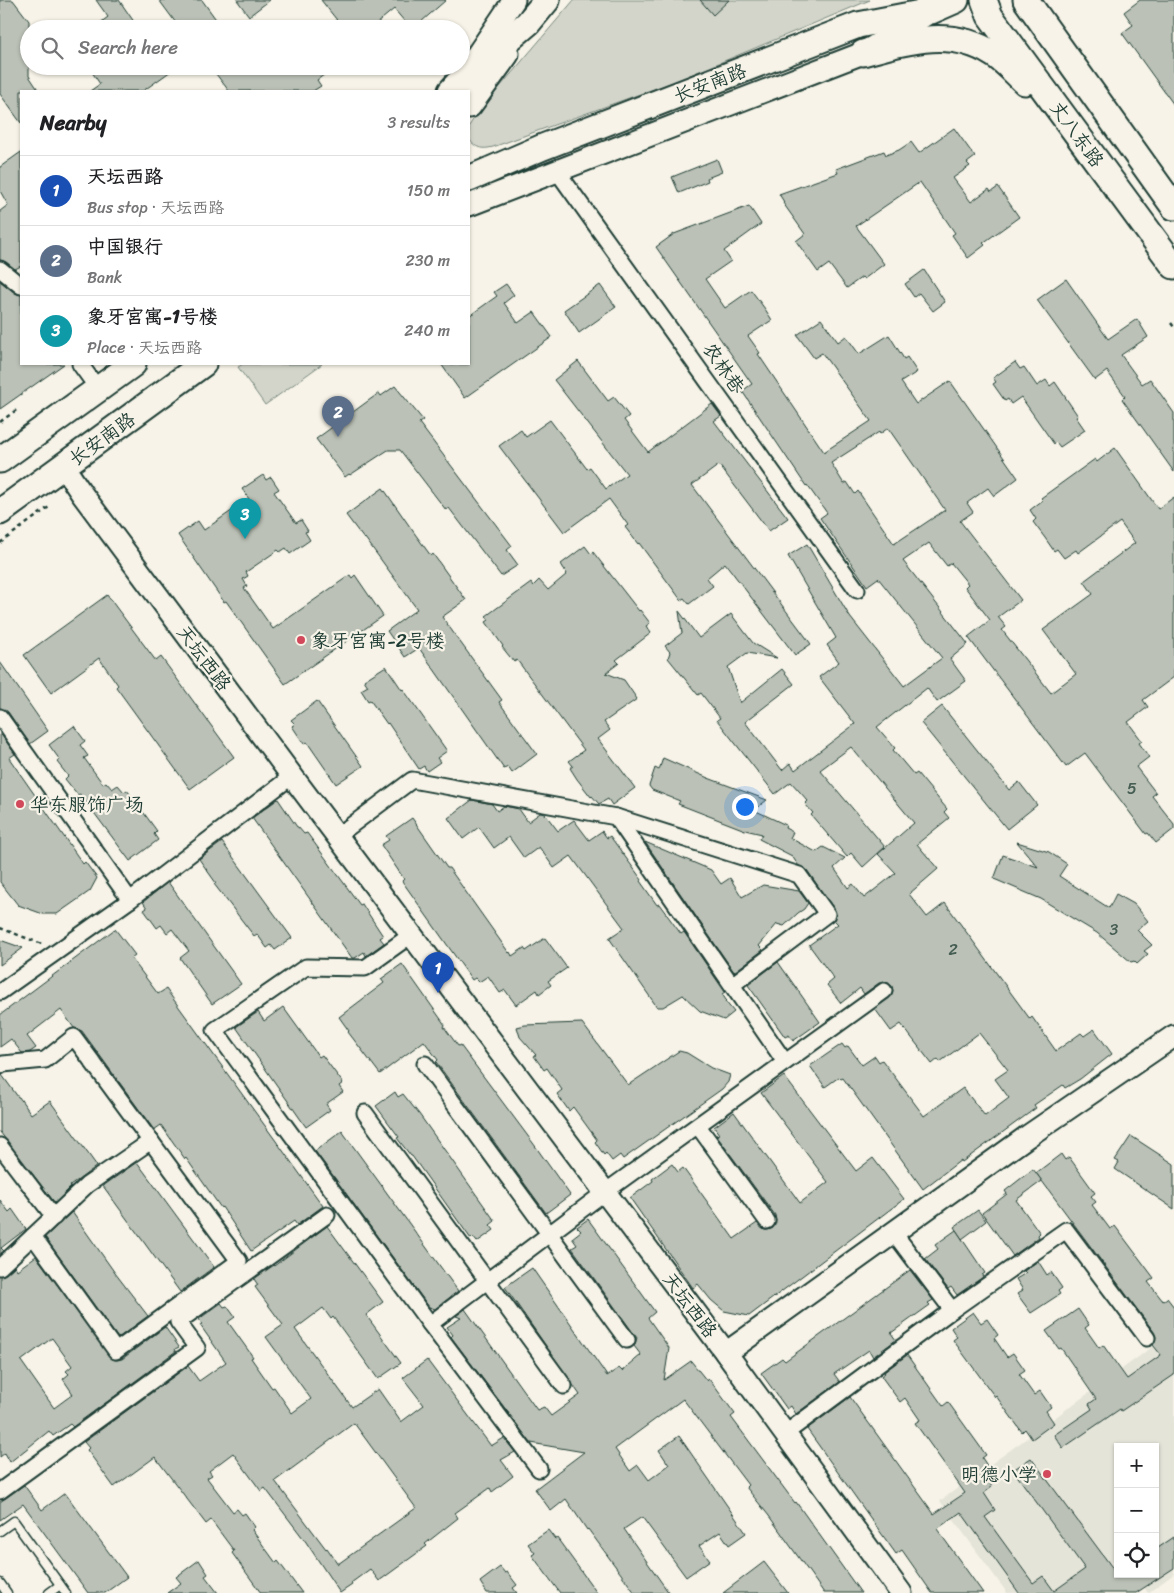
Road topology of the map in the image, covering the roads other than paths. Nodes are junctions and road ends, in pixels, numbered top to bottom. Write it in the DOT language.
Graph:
graph roads {
  1 [pos="514,0"];
  2 [pos="547,0"];
  3 [pos="956,0"];
  4 [pos="984,0"];
  5 [pos="1026,0"];
  6 [pos="931,12"];
  7 [pos="528,23"];
  8 [pos="863,53"];
  9 [pos="470,65"];
  10 [pos="470,74"];
  11 [pos="463,75"];
  12 [pos="469,75"];
  13 [pos="455,87"];
  14 [pos="470,105"];
  15 [pos="1076,133"];
  16 [pos="517,159"];
  17 [pos="470,162"];
  18 [pos="558,171"];
  19 [pos="470,179"];
  20 [pos="470,205"];
  21 [pos="1174,208"];
  22 [pos="1174,266"];
  23 [pos="0,268"];
  24 [pos="20,285"];
  25 [pos="81,365"];
  26 [pos="132,365"];
  27 [pos="203,365"];
  28 [pos="98,389"];
  29 [pos="0,460"];
  30 [pos="64,467"];
  31 [pos="0,512"];
  32 [pos="857,590"];
  33 [pos="0,717"];
  34 [pos="292,776"];
  35 [pos="616,817"];
  36 [pos="337,836"];
  37 [pos="130,900"];
  38 [pos="411,935"];
  39 [pos="732,985"];
  40 [pos="884,991"];
  41 [pos="0,992"];
  42 [pos="1174,1036"];
  43 [pos="785,1062"];
  44 [pos="425,1064"];
  45 [pos="0,1066"];
  46 [pos="366,1113"];
  47 [pos="698,1126"];
  48 [pos="150,1141"];
  49 [pos="0,1146"];
  50 [pos="605,1192"];
  51 [pos="327,1215"];
  52 [pos="54,1217"];
  53 [pos="767,1221"];
  54 [pos="894,1233"];
  55 [pos="549,1234"];
  56 [pos="33,1236"];
  57 [pos="0,1267"];
  58 [pos="487,1281"];
  59 [pos="952,1310"];
  60 [pos="430,1324"];
  61 [pos="1147,1338"];
  62 [pos="627,1340"];
  63 [pos="726,1353"];
  64 [pos="564,1386"];
  65 [pos="794,1427"];
  66 [pos="539,1469"];
  67 [pos="0,1491"];
  68 [pos="0,1531"];
  69 [pos="0,1583"];
  70 [pos="60,1585"];
  71 [pos="7,1593"];
  72 [pos="49,1593"];
  73 [pos="66,1593"];
  74 [pos="901,1593"];
  1 -- 9 [label="street"];
  2 -- 7 [label="main road"];
  3 -- 6 [label="main road, 长安南路"];
  4 -- 15 [label="main road, 丈八东路"];
  5 -- 21 [label="main road, 丈八东路"];
  6 -- 8 [label="street"];
  6 -- 16 [label="main road, 长安南路"];
  7 -- 10 [label="main road"];
  7 -- 14 [label="main road"];
  8 -- 15 [label="main road"];
  8 -- 18 [label="street"];
  11 -- 13 [label="street"];
  12 -- 13 [label="main road"];
  15 -- 22 [label="main road, 丈八东路"];
  16 -- 17 [label="main road"];
  16 -- 19 [label="main road, 长安南路"];
  18 -- 20 [label="street"];
  18 -- 32 [label="street, 农林巷"];
  23 -- 24 [label="street"];
  25 -- 28 [label="street"];
  26 -- 28 [label="main road"];
  27 -- 30 [label="main road, 长安南路"];
  28 -- 29 [label="main road"];
  30 -- 31 [label="main road, 长安南路"];
  30 -- 34 [label="street, 天坛西路"];
  33 -- 37 [label="street"];
  34 -- 36 [label="street, 天坛西路"];
  34 -- 37 [label="street"];
  35 -- 36 [label="street"];
  35 -- 39 [label="street"];
  35 -- 39 [label="street"];
  36 -- 38 [label="street, 天坛西路"];
  37 -- 41 [label="street"];
  38 -- 50 [label="street, 天坛西路"];
  38 -- 60 [label="street"];
  39 -- 43 [label="street"];
  40 -- 43 [label="street"];
  42 -- 54 [label="street"];
  43 -- 47 [label="street"];
  44 -- 55 [label="street"];
  45 -- 48 [label="street"];
  46 -- 58 [label="street"];
  47 -- 50 [label="street"];
  47 -- 53 [label="street"];
  48 -- 52 [label="street"];
  48 -- 56 [label="street"];
  49 -- 52 [label="street"];
  50 -- 55 [label="street"];
  50 -- 63 [label="street, 天坛西路"];
  51 -- 67 [label="street"];
  52 -- 56 [label="street"];
  54 -- 59 [label="street"];
  54 -- 63 [label="street"];
  55 -- 58 [label="street"];
  55 -- 62 [label="street"];
  56 -- 57 [label="street"];
  58 -- 60 [label="street"];
  58 -- 64 [label="street"];
  59 -- 61 [label="street"];
  59 -- 65 [label="street"];
  60 -- 66 [label="street"];
  63 -- 74 [label="street, 天坛西路"];
  68 -- 70 [label="lane"];
  69 -- 71 [label="lane"];
  70 -- 72 [label="lane"];
  70 -- 73 [label="lane"];
}
